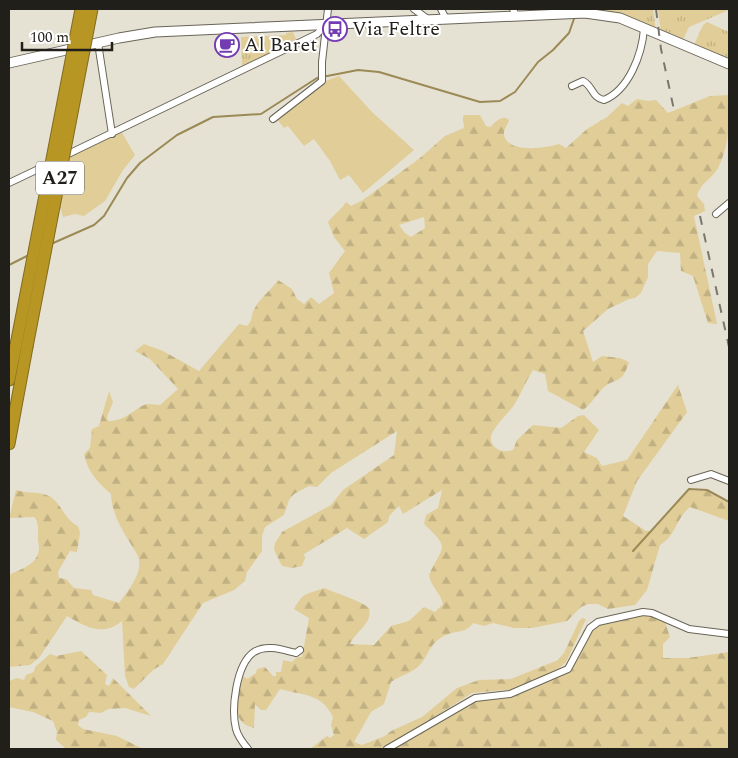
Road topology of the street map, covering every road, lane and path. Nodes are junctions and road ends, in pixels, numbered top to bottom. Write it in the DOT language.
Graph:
graph roads {
  1 [pos="80,9"];
  2 [pos="92,9"];
  3 [pos="328,9"];
  4 [pos="414,9"];
  5 [pos="442,9"];
  6 [pos="515,12"];
  7 [pos="446,19"];
  8 [pos="429,20"];
  9 [pos="326,24"];
  10 [pos="644,29"];
  11 [pos="98,43"];
  12 [pos="9,63"];
  13 [pos="729,64"];
  14 [pos="572,86"];
  15 [pos="273,119"];
  16 [pos="112,134"];
  17 [pos="9,183"];
  18 [pos="729,202"];
  19 [pos="716,214"];
  20 [pos="22,346"];
  21 [pos="9,380"];
  22 [pos="9,444"];
  23 [pos="691,480"];
  24 [pos="729,481"];
  25 [pos="729,634"];
  26 [pos="300,650"];
  27 [pos="248,749"];
  28 [pos="387,749"];
  1 -- 20 [label="highway, A27, bridge"];
  2 -- 20 [label="highway, A27, bridge"];
  3 -- 9 [label="street"];
  4 -- 8 [label="street"];
  5 -- 7 [label="street"];
  6 -- 7 [label="main road"];
  6 -- 10 [label="main road"];
  7 -- 8 [label="main road"];
  8 -- 9 [label="main road"];
  9 -- 11 [label="main road"];
  9 -- 15 [label="street"];
  9 -- 16 [label="street"];
  10 -- 13 [label="main road"];
  10 -- 14 [label="street"];
  11 -- 12 [label="main road"];
  11 -- 16 [label="street"];
  16 -- 17 [label="street"];
  18 -- 19 [label="street"];
  20 -- 21 [label="highway, A27"];
  20 -- 22 [label="highway, A27"];
  23 -- 24 [label="street"];
  25 -- 28 [label="street"];
  26 -- 27 [label="street"];
}
